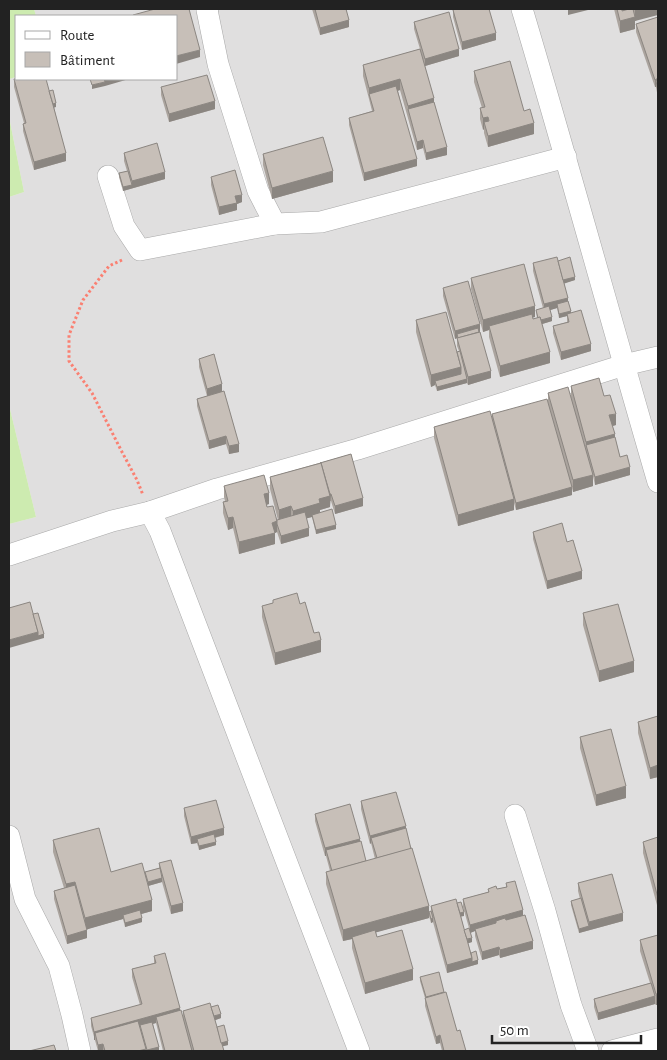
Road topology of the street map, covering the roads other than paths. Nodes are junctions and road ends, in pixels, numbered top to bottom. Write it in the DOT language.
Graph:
graph roads {
  1 [pos="207,9"];
  2 [pos="522,9"];
  3 [pos="566,157"];
  4 [pos="108,176"];
  5 [pos="275,224"];
  6 [pos="658,357"];
  7 [pos="624,365"];
  8 [pos="658,482"];
  9 [pos="150,512"];
  10 [pos="9,555"];
  11 [pos="515,815"];
  12 [pos="9,836"];
  13 [pos="658,1039"];
  14 [pos="80,1051"];
  15 [pos="359,1051"];
  16 [pos="588,1051"];
  17 [pos="612,1051"];
  1 -- 5 [label="street"];
  2 -- 3 [label="street"];
  3 -- 5 [label="street"];
  3 -- 7 [label="street"];
  4 -- 5 [label="street"];
  6 -- 7 [label="street"];
  7 -- 8 [label="street"];
  7 -- 9 [label="street"];
  9 -- 10 [label="street"];
  9 -- 15 [label="street"];
  11 -- 16 [label="street"];
  12 -- 14 [label="street"];
  13 -- 17 [label="street"];
}
